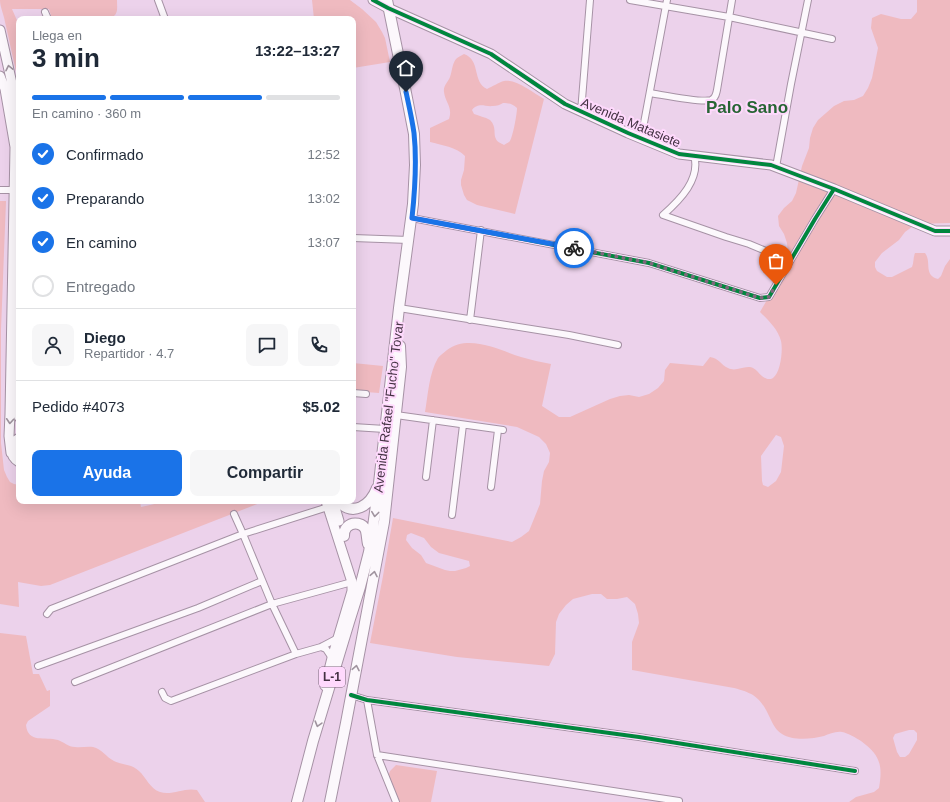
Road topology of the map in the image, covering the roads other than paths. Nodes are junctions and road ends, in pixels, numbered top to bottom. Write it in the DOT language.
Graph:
graph roads {
  1 [pos="158,0"];
  2 [pos="374,0"];
  3 [pos="590,0"];
  4 [pos="630,0"];
  5 [pos="732,0"];
  6 [pos="808,0"];
  7 [pos="666,3"];
  8 [pos="387,4"];
  9 [pos="45,12"];
  10 [pos="47,16"];
  11 [pos="164,16"];
  12 [pos="729,18"];
  13 [pos="0,30"];
  14 [pos="801,33"];
  15 [pos="832,39"];
  16 [pos="0,76"];
  17 [pos="650,93"];
  18 [pos="16,111"];
  19 [pos="581,112"];
  20 [pos="641,139"];
  21 [pos="694,155"];
  22 [pos="776,167"];
  23 [pos="834,189"];
  24 [pos="0,190"];
  25 [pos="14,190"];
  26 [pos="412,218"];
  27 [pos="481,230"];
  28 [pos="950,231"];
  29 [pos="356,238"];
  30 [pos="409,240"];
  31 [pos="790,261"];
  32 [pos="399,308"];
  33 [pos="470,320"];
  34 [pos="618,345"];
  35 [pos="356,393"];
  36 [pos="366,394"];
  37 [pos="396,415"];
  38 [pos="433,420"];
  39 [pos="462,424"];
  40 [pos="356,427"];
  41 [pos="385,430"];
  42 [pos="16,441"];
  43 [pos="11,453"];
  44 [pos="16,460"];
  45 [pos="426,477"];
  46 [pos="379,483"];
  47 [pos="491,487"];
  48 [pos="326,504"];
  49 [pos="329,504"];
  50 [pos="329,504"];
  51 [pos="340,504"];
  52 [pos="234,514"];
  53 [pos="452,515"];
  54 [pos="243,534"];
  55 [pos="344,536"];
  56 [pos="369,552"];
  57 [pos="262,580"];
  58 [pos="356,585"];
  59 [pos="272,604"];
  60 [pos="367,613"];
  61 [pos="47,614"];
  62 [pos="338,638"];
  63 [pos="321,647"];
  64 [pos="296,654"];
  65 [pos="332,658"];
  66 [pos="38,666"];
  67 [pos="75,682"];
  68 [pos="162,692"];
  69 [pos="351,695"];
  70 [pos="367,700"];
  71 [pos="322,709"];
  72 [pos="377,755"];
  73 [pos="855,771"];
  74 [pos="678,801"];
  75 [pos="297,802"];
  76 [pos="330,802"];
  77 [pos="396,802"];
  1 -- 11 [label="street"];
  2 -- 8 [label="street, Avenida Matasiete"];
  3 -- 19 [label="street"];
  4 -- 7 [label="street"];
  5 -- 12 [label="street"];
  6 -- 14 [label="street"];
  7 -- 12 [label="street"];
  7 -- 17 [label="street"];
  8 -- 19 [label="street, Avenida Matasiete"];
  8 -- 26 [label="main road, L-1"];
  9 -- 10 [label="street"];
  12 -- 14 [label="street"];
  12 -- 17 [label="street"];
  18 -- 13 [label="street, one-way"];
  14 -- 15 [label="street"];
  14 -- 22 [label="street"];
  16 -- 25 [label="street"];
  17 -- 20 [label="street"];
  19 -- 20 [label="street, Avenida Matasiete"];
  20 -- 21 [label="street, Avenida Matasiete"];
  21 -- 22 [label="street, Avenida Matasiete"];
  21 -- 31 [label="street"];
  22 -- 23 [label="street, Avenida Matasiete"];
  23 -- 28 [label="street, Avenida Matasiete"];
  23 -- 31 [label="street"];
  24 -- 25 [label="street"];
  25 -- 43 [label="street, one-way"];
  26 -- 27 [label="street"];
  26 -- 30 [label="main road, L-1"];
  27 -- 31 [label="street"];
  27 -- 33 [label="street"];
  29 -- 30 [label="street"];
  30 -- 32 [label="main road, L-1"];
  32 -- 33 [label="street"];
  32 -- 37 [label="main road, Avenida Rafael \"Fucho\" Tovar / L-1"];
  32 -- 41 [label="main road, Avenida Rafael \"Fucho\" Tovar / L-1"];
  33 -- 34 [label="street"];
  35 -- 36 [label="street"];
  37 -- 38 [label="street"];
  60 -- 37 [label="main road, Avenida Rafael \"Fucho\" Tovar / L-1, one-way"];
  38 -- 39 [label="street"];
  38 -- 45 [label="street"];
  39 -- 47 [label="street"];
  39 -- 53 [label="street"];
  40 -- 41 [label="street"];
  41 -- 46 [label="main road, Avenida Rafael \"Fucho\" Tovar / L-1"];
  42 -- 43 [label="street"];
  43 -- 44 [label="street"];
  46 -- 51 [label="main road"];
  46 -- 56 [label="main road, Avenida Rafael \"Fucho\" Tovar / L-1, one-way"];
  48 -- 54 [label="street"];
  49 -- 55 [label="street, L-1"];
  50 -- 58 [label="street, L-1"];
  52 -- 54 [label="street"];
  54 -- 57 [label="street"];
  54 -- 61 [label="street"];
  55 -- 56 [label="main road, L-1"];
  55 -- 58 [label="street, L-1"];
  56 -- 58 [label="main road, Avenida Rafael \"Fucho\" Tovar / L-1"];
  57 -- 59 [label="street"];
  57 -- 66 [label="street"];
  58 -- 59 [label="street"];
  58 -- 60 [label="main road"];
  58 -- 62 [label="street, L-1"];
  58 -- 71 [label="main road, Avenida Rafael \"Fucho\" Tovar / L-1"];
  59 -- 64 [label="street"];
  59 -- 67 [label="street"];
  69 -- 60 [label="main road, Avenida Rafael \"Fucho\" Tovar / L-1, one-way"];
  62 -- 63 [label="street"];
  62 -- 65 [label="street, L-1"];
  63 -- 64 [label="street"];
  63 -- 65 [label="street"];
  64 -- 68 [label="street"];
  65 -- 71 [label="street, L-1"];
  69 -- 70 [label="street"];
  69 -- 76 [label="main road, Avenida Rafael \"Fucho\" Tovar / L-1"];
  70 -- 72 [label="street"];
  70 -- 73 [label="street"];
  71 -- 75 [label="main road, Avenida Rafael \"Fucho\" Tovar / L-1, one-way"];
  72 -- 74 [label="street"];
  72 -- 77 [label="street"];
}
